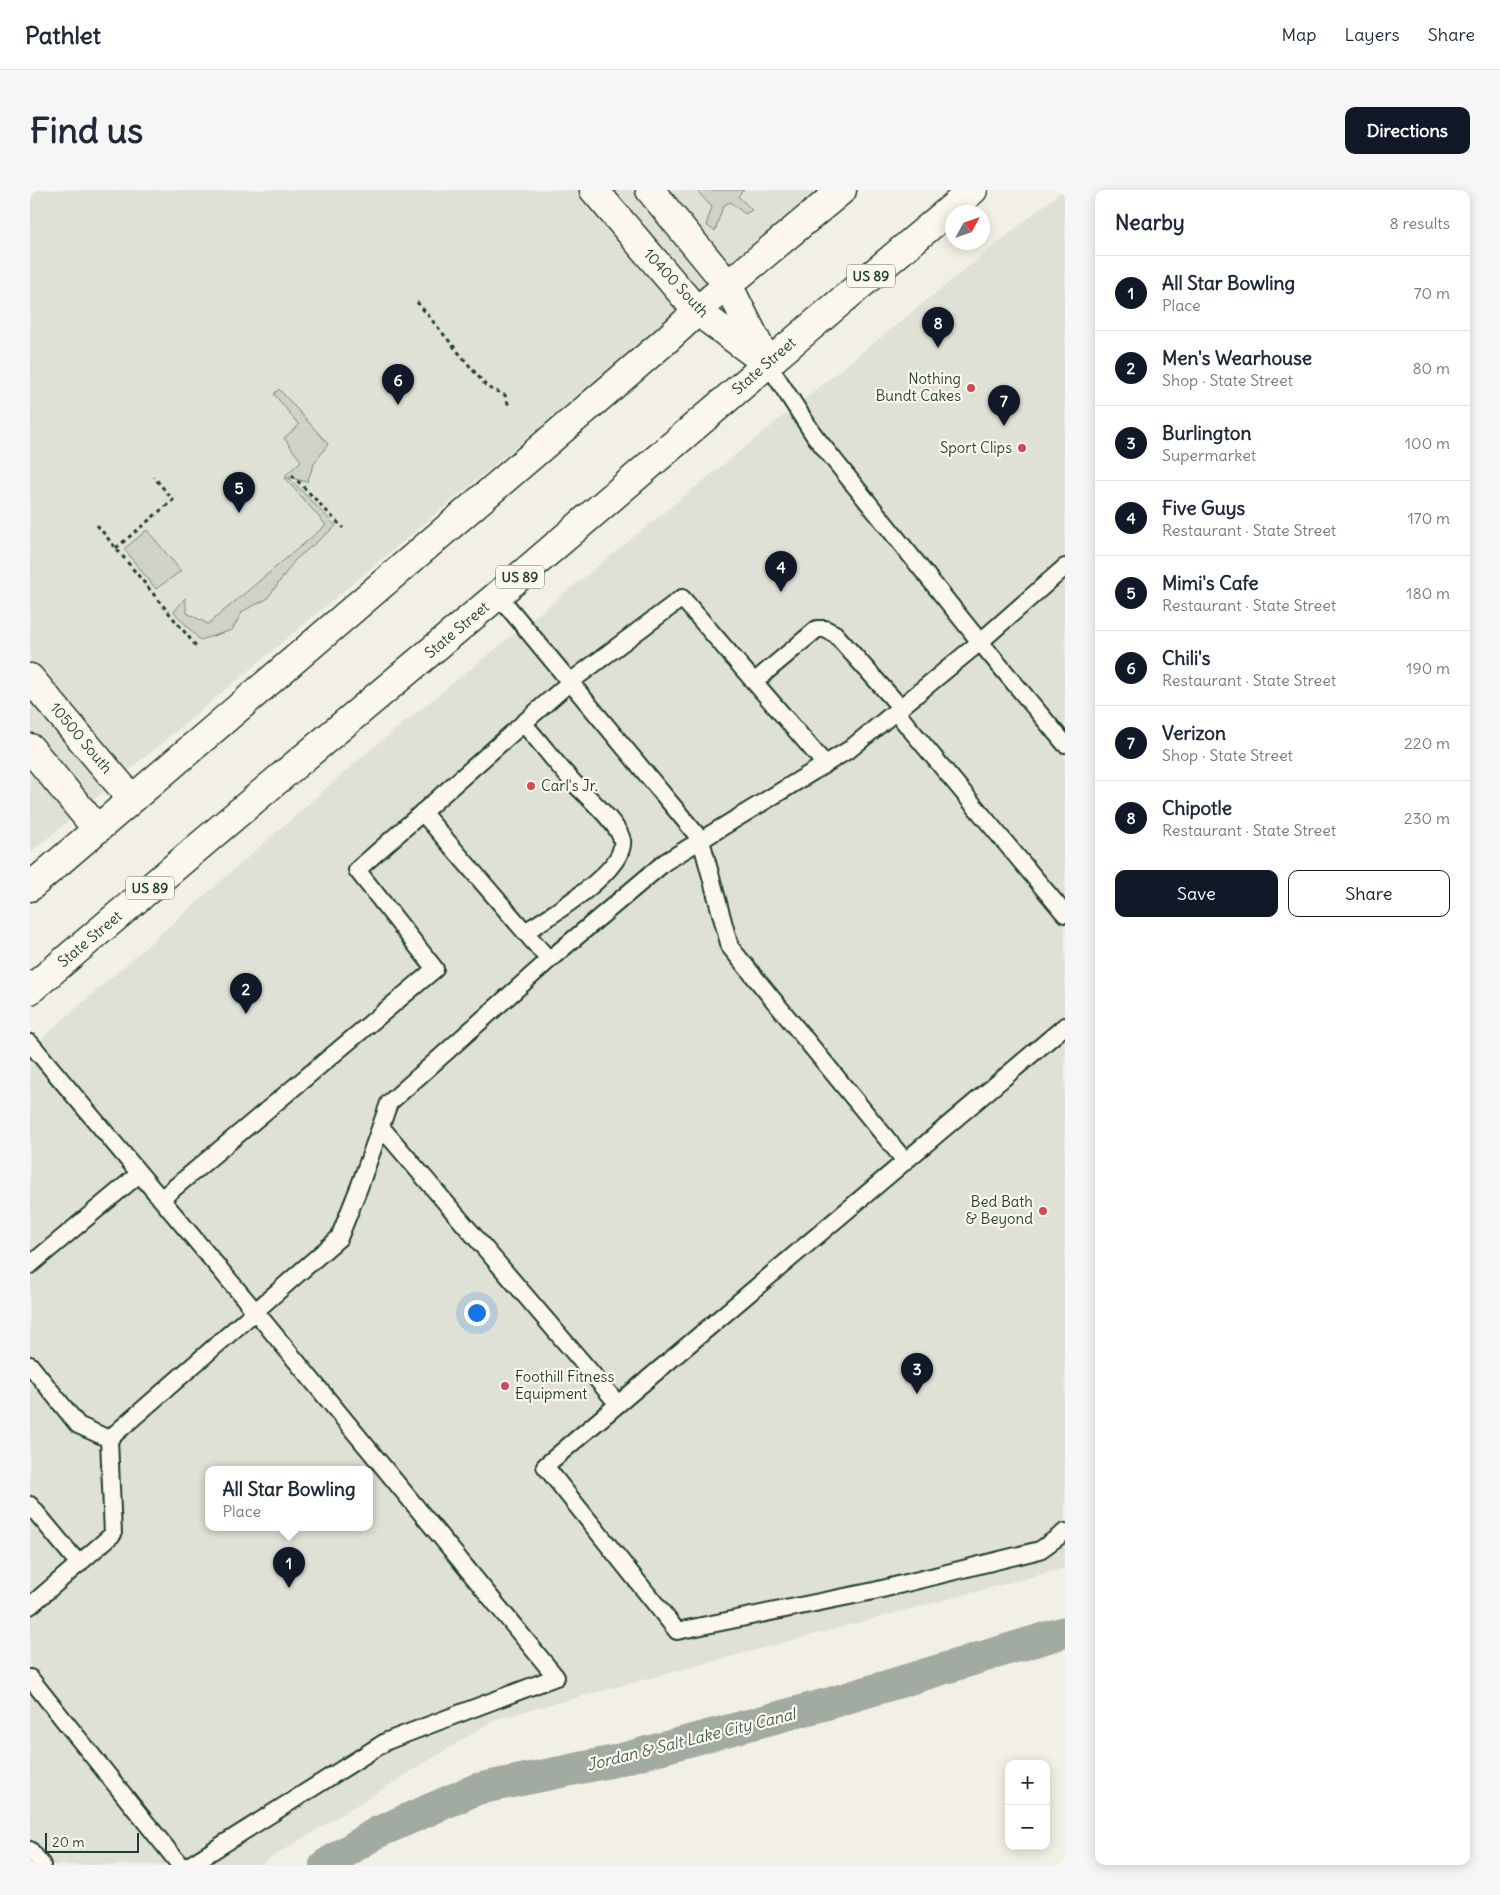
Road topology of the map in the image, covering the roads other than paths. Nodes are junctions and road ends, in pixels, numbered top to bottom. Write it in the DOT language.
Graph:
graph roads {
  1 [pos="594,190"];
  2 [pos="650,190"];
  3 [pos="842,190"];
  4 [pos="973,190"];
  5 [pos="728,285"];
  6 [pos="697,311"];
  7 [pos="768,364"];
  8 [pos="1065,567"];
  9 [pos="498,595"];
  10 [pos="980,642"];
  11 [pos="30,678"];
  12 [pos="570,682"];
  13 [pos="754,682"];
  14 [pos="898,710"];
  15 [pos="523,723"];
  16 [pos="1065,744"];
  17 [pos="30,748"];
  18 [pos="825,764"];
  19 [pos="132,799"];
  20 [pos="422,812"];
  21 [pos="97,829"];
  22 [pos="701,840"];
  23 [pos="30,887"];
  24 [pos="1065,914"];
  25 [pos="525,932"];
  26 [pos="549,960"];
  27 [pos="30,990"];
  28 [pos="1065,1026"];
  29 [pos="30,1043"];
  30 [pos="381,1127"];
  31 [pos="905,1161"];
  32 [pos="139,1174"];
  33 [pos="161,1199"];
  34 [pos="30,1264"];
  35 [pos="255,1311"];
  36 [pos="30,1365"];
  37 [pos="618,1404"];
  38 [pos="109,1439"];
  39 [pos="30,1506"];
  40 [pos="1065,1532"];
  41 [pos="79,1564"];
  42 [pos="30,1606"];
  43 [pos="30,1678"];
  44 [pos="30,1850"];
  45 [pos="42,1865"];
  46 [pos="180,1865"];
  47 [pos="190,1865"];
  1 -- 6 [label="main road, 10400 South"];
  2 -- 5 [label="main road"];
  3 -- 5 [label="main road"];
  4 -- 7 [label="main road, State Street / US 89"];
  5 -- 6 [label="main road"];
  5 -- 7 [label="main road"];
  6 -- 7 [label="main road, 10400 South"];
  6 -- 19 [label="main road"];
  7 -- 9 [label="main road, State Street / US 89"];
  7 -- 10 [label="lane"];
  8 -- 10 [label="lane"];
  9 -- 12 [label="lane"];
  9 -- 27 [label="main road, State Street / US 89"];
  10 -- 14 [label="lane"];
  10 -- 16 [label="lane"];
  11 -- 19 [label="main road, 10500 South"];
  12 -- 13 [label="lane"];
  12 -- 15 [label="lane"];
  12 -- 22 [label="lane"];
  13 -- 14 [label="lane"];
  13 -- 18 [label="lane"];
  14 -- 18 [label="lane"];
  14 -- 24 [label="lane"];
  15 -- 20 [label="lane"];
  15 -- 25 [label="lane"];
  17 -- 21 [label="main road"];
  18 -- 22 [label="lane"];
  19 -- 21 [label="main road"];
  20 -- 25 [label="lane"];
  20 -- 33 [label="lane"];
  21 -- 23 [label="main road"];
  22 -- 26 [label="lane"];
  22 -- 31 [label="lane"];
  25 -- 26 [label="lane"];
  26 -- 30 [label="lane"];
  28 -- 31 [label="lane"];
  29 -- 32 [label="lane"];
  30 -- 35 [label="lane"];
  30 -- 37 [label="lane"];
  31 -- 37 [label="lane"];
  32 -- 33 [label="lane"];
  32 -- 34 [label="lane"];
  33 -- 35 [label="lane"];
  35 -- 38 [label="lane"];
  35 -- 47 [label="lane"];
  36 -- 38 [label="lane"];
  37 -- 40 [label="lane"];
  38 -- 41 [label="lane"];
  39 -- 41 [label="lane"];
  41 -- 42 [label="lane"];
  43 -- 46 [label="lane"];
  44 -- 45 [label="lane"];
}
